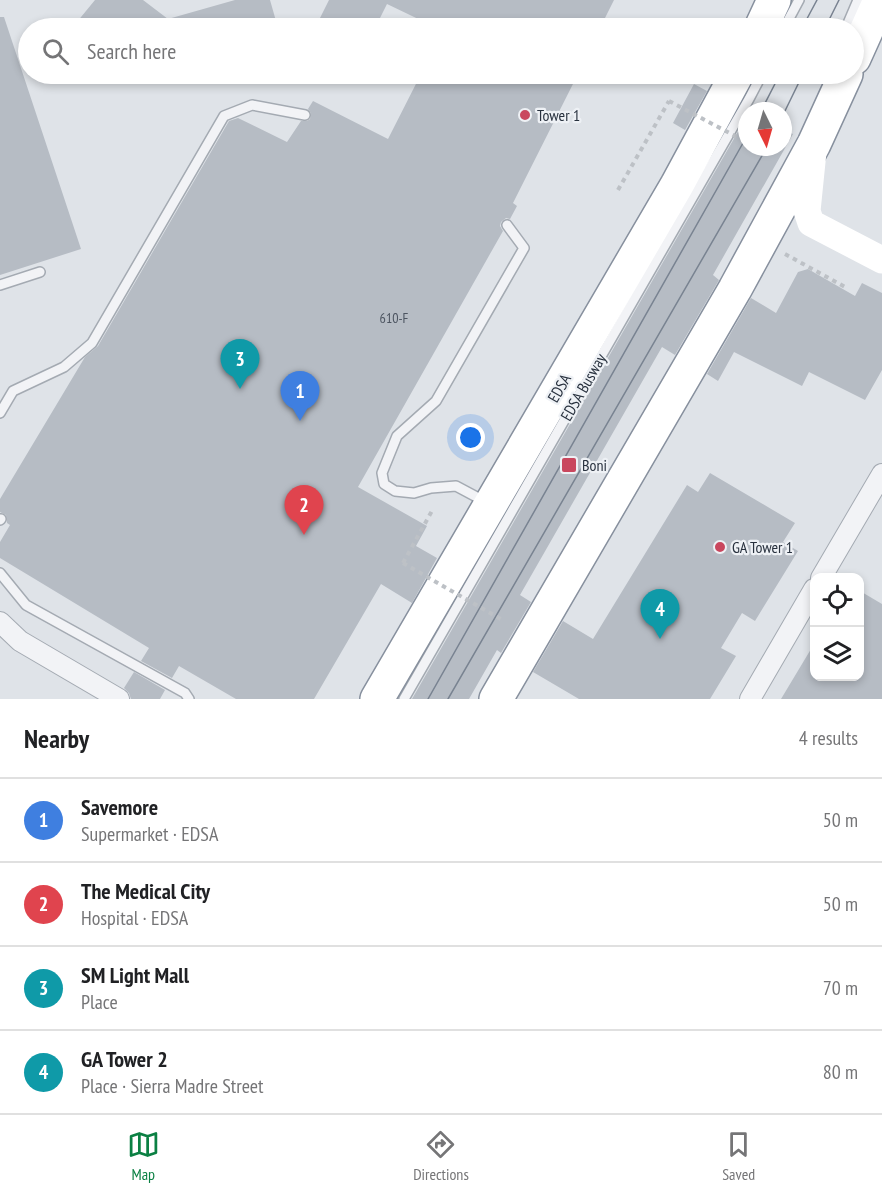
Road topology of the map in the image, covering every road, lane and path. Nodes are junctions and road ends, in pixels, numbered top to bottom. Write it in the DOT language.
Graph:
graph roads {
  1 [pos="774,0"];
  2 [pos="799,0"];
  3 [pos="858,0"];
  4 [pos="879,0"];
  5 [pos="766,18"];
  6 [pos="789,18"];
  7 [pos="850,18"];
  8 [pos="864,34"];
  9 [pos="732,84"];
  10 [pos="757,84"];
  11 [pos="841,84"];
  12 [pos="305,115"];
  13 [pos="737,137"];
  14 [pos="814,144"];
  15 [pos="618,190"];
  16 [pos="507,225"];
  17 [pos="783,253"];
  18 [pos="882,260"];
  19 [pos="39,272"];
  20 [pos="0,285"];
  21 [pos="845,287"];
  22 [pos="0,412"];
  23 [pos="882,474"];
  24 [pos="491,504"];
  25 [pos="433,508"];
  26 [pos="0,573"];
  27 [pos="824,573"];
  28 [pos="810,596"];
  29 [pos="504,621"];
  30 [pos="0,622"];
  31 [pos="119,699"];
  32 [pos="189,699"];
  33 [pos="377,699"];
  34 [pos="404,699"];
  35 [pos="496,699"];
  36 [pos="750,699"];
  1 -- 5 [label="highway"];
  2 -- 6 [label="lane"];
  3 -- 7 [label="lane"];
  4 -- 8 [label="highway"];
  9 -- 24 [label="highway, EDSA"];
  10 -- 34 [label="lane, EDSA Busway"];
  11 -- 14 [label="highway"];
  12 -- 22 [label="lane"];
  13 -- 15 [label="path, bridge"];
  14 -- 18 [label="street"];
  14 -- 35 [label="highway"];
  16 -- 24 [label="lane"];
  17 -- 21 [label="path"];
  19 -- 20 [label="lane"];
  23 -- 27 [label="street"];
  24 -- 33 [label="highway, EDSA"];
  25 -- 29 [label="path, bridge"];
  26 -- 32 [label="lane"];
  28 -- 36 [label="street"];
  30 -- 31 [label="street"];
}
